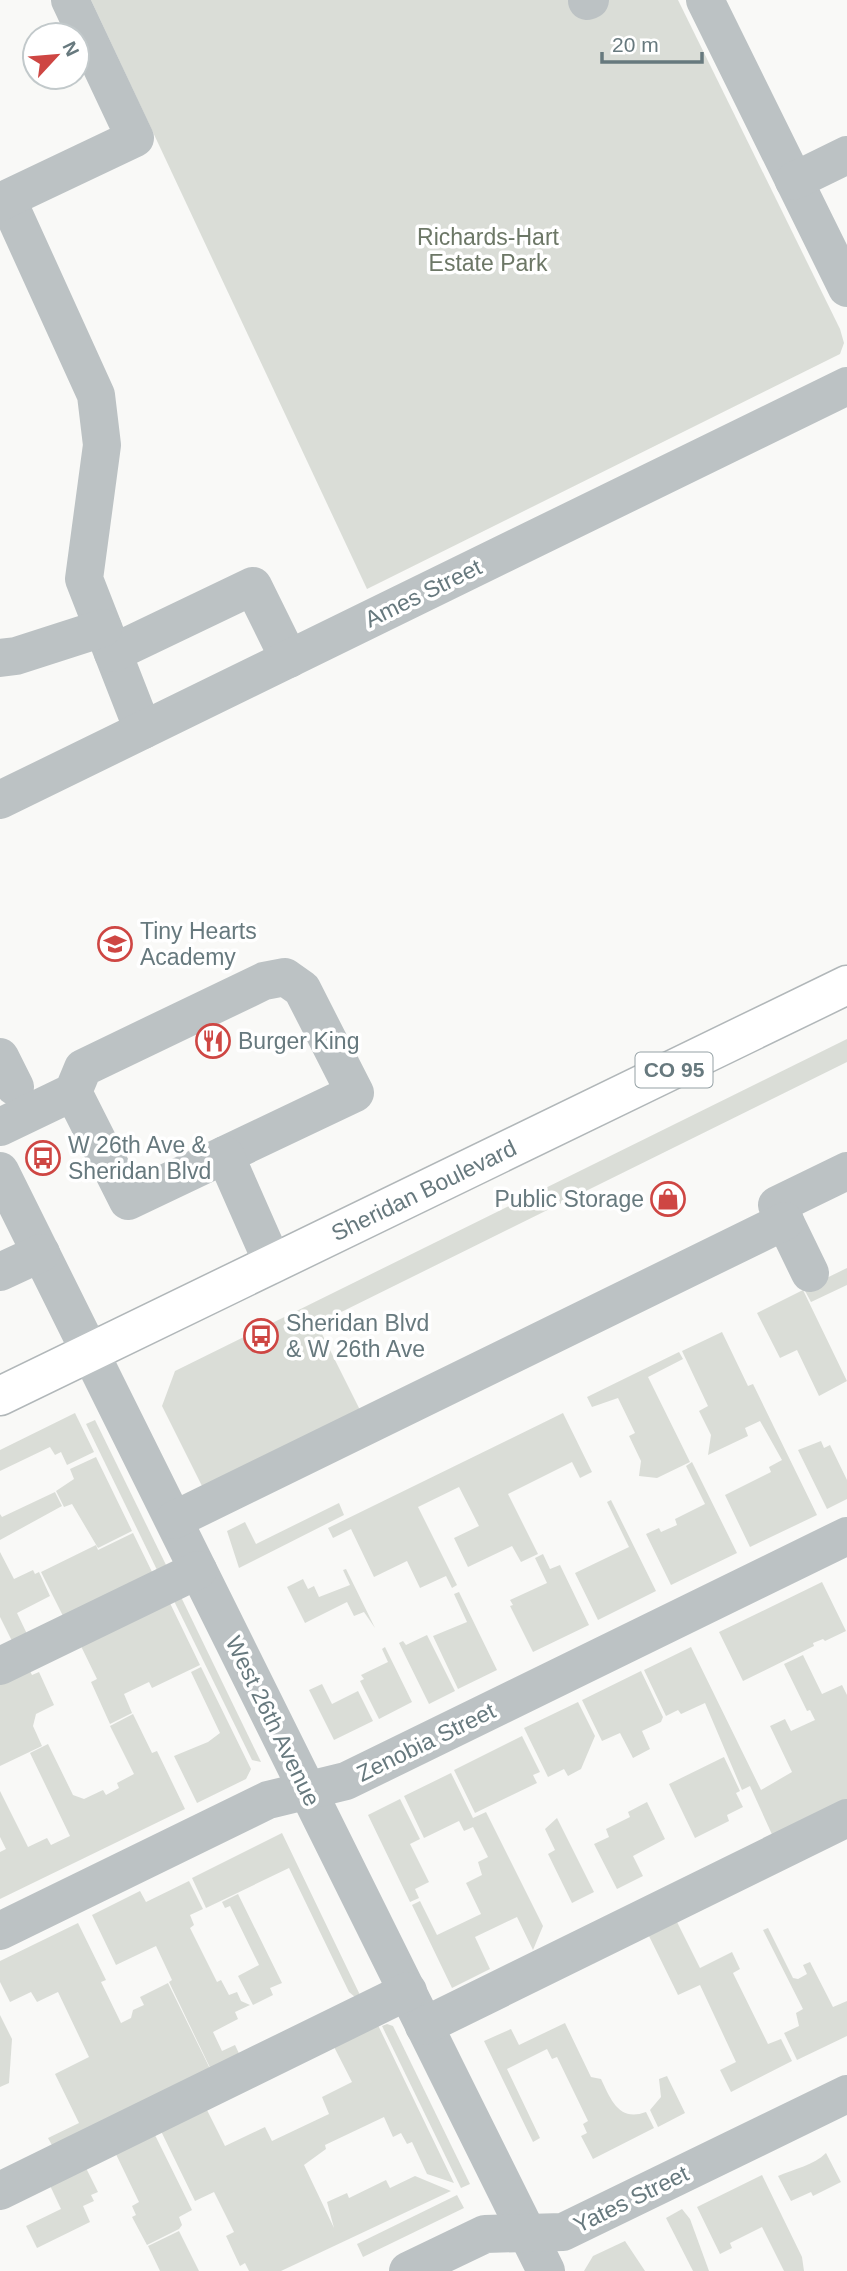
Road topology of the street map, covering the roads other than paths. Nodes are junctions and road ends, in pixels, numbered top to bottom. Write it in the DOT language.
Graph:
graph roads {
  1 [pos="71,0"];
  2 [pos="705,0"];
  3 [pos="847,155"];
  4 [pos="794,181"];
  5 [pos="3,200"];
  6 [pos="847,288"];
  7 [pos="847,386"];
  8 [pos="108,640"];
  9 [pos="0,658"];
  10 [pos="289,659"];
  11 [pos="143,730"];
  12 [pos="0,800"];
  13 [pos="847,985"];
  14 [pos="73,1092"];
  15 [pos="0,1127"];
  16 [pos="225,1155"];
  17 [pos="0,1171"];
  18 [pos="847,1171"];
  19 [pos="785,1221"];
  20 [pos="41,1253"];
  21 [pos="272,1264"];
  22 [pos="0,1272"];
  23 [pos="810,1273"];
  24 [pos="90,1351"];
  25 [pos="0,1395"];
  26 [pos="174,1520"];
  27 [pos="847,1536"];
  28 [pos="198,1570"];
  29 [pos="0,1667"];
  30 [pos="308,1791"];
  31 [pos="847,1818"];
  32 [pos="0,1931"];
  33 [pos="408,1991"];
  34 [pos="425,2026"];
  35 [pos="847,2094"];
  36 [pos="0,2191"];
  37 [pos="527,2233"];
  38 [pos="408,2271"];
  39 [pos="546,2271"];
  1 -- 5 [label="street"];
  2 -- 4 [label="street"];
  3 -- 4 [label="street"];
  4 -- 6 [label="street"];
  5 -- 8 [label="street"];
  7 -- 10 [label="street, Ames Street"];
  8 -- 9 [label="street"];
  8 -- 10 [label="street"];
  8 -- 11 [label="street"];
  10 -- 11 [label="street, Ames Street"];
  11 -- 12 [label="street, Ames Street"];
  13 -- 21 [label="main road, Sheridan Boulevard / CO 95"];
  14 -- 15 [label="street"];
  14 -- 16 [label="street"];
  14 -- 16 [label="street"];
  16 -- 21 [label="street"];
  17 -- 20 [label="street, West 26th Avenue"];
  18 -- 19 [label="street"];
  19 -- 23 [label="street"];
  19 -- 26 [label="street"];
  20 -- 22 [label="street"];
  20 -- 24 [label="street, West 26th Avenue"];
  21 -- 24 [label="main road, Sheridan Boulevard / CO 95"];
  24 -- 25 [label="main road, Sheridan Boulevard / CO 95"];
  24 -- 26 [label="street, West 26th Avenue"];
  26 -- 28 [label="street, West 26th Avenue"];
  27 -- 30 [label="street, Zenobia Street"];
  28 -- 29 [label="street"];
  28 -- 30 [label="street, West 26th Avenue"];
  30 -- 32 [label="street, Zenobia Street"];
  30 -- 33 [label="street, West 26th Avenue"];
  31 -- 34 [label="street"];
  33 -- 34 [label="street, West 26th Avenue"];
  33 -- 36 [label="street"];
  34 -- 37 [label="street, West 26th Avenue"];
  35 -- 37 [label="street, Yates Street"];
  37 -- 38 [label="street, Yates Street"];
  37 -- 39 [label="street, West 26th Avenue"];
}
